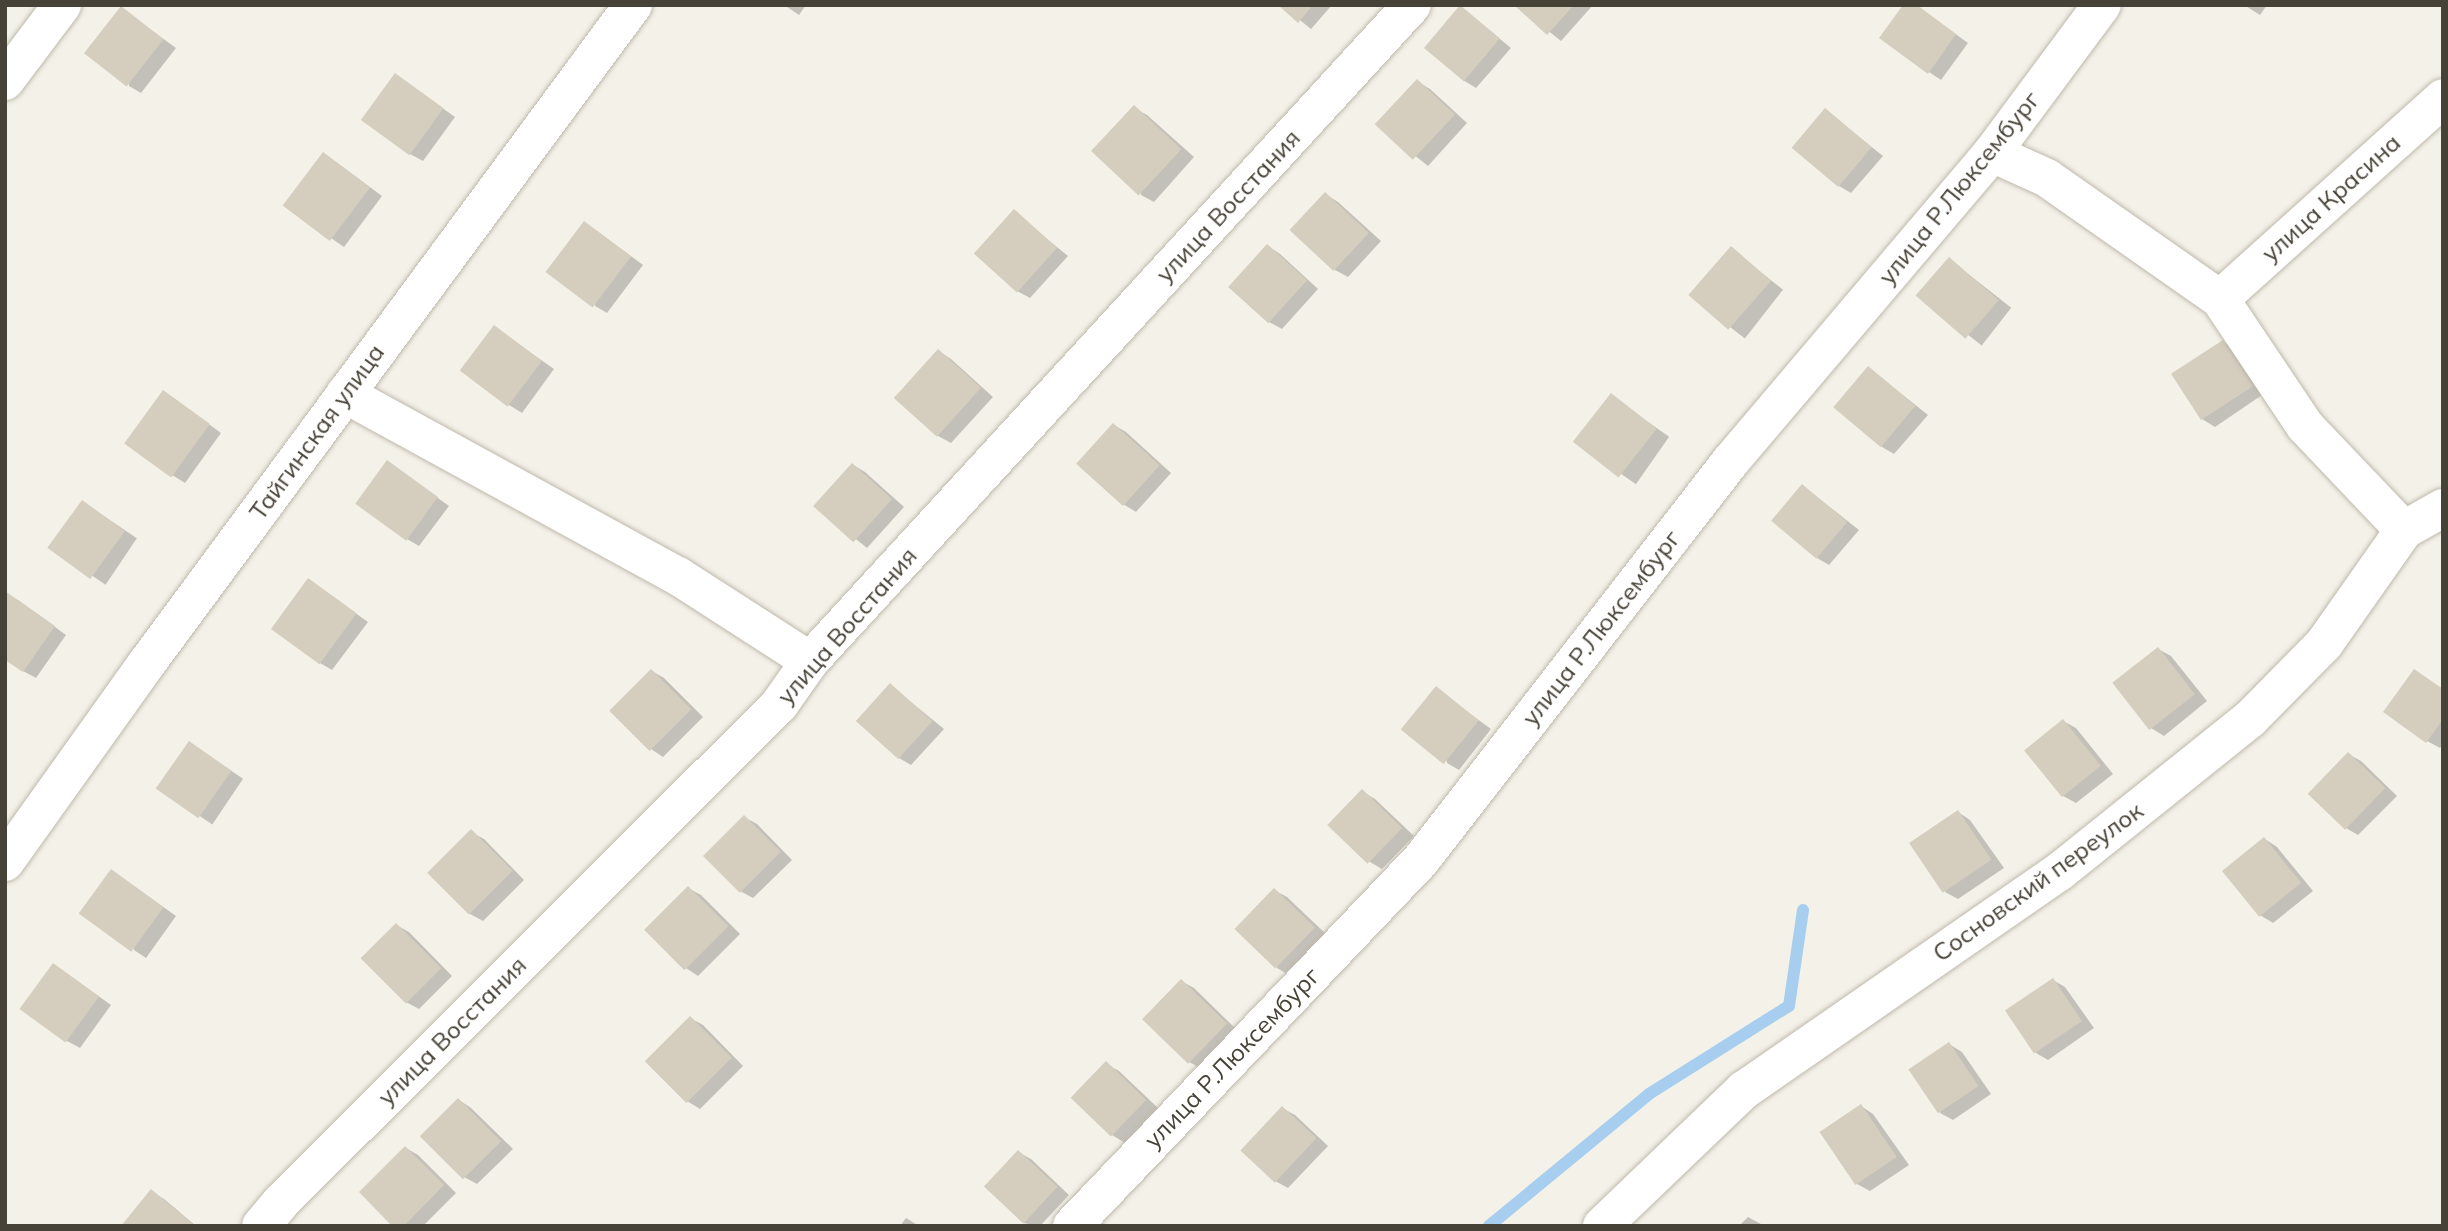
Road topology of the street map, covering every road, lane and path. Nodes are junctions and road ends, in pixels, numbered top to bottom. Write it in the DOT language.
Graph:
graph roads {
  1 [pos="62,5"];
  2 [pos="633,5"];
  3 [pos="1412,5"];
  4 [pos="2102,5"];
  5 [pos="5,81"];
  6 [pos="2443,98"];
  7 [pos="1992,153"];
  8 [pos="2220,299"];
  9 [pos="345,394"];
  10 [pos="2443,508"];
  11 [pos="2404,530"];
  12 [pos="810,661"];
  13 [pos="5,862"];
  14 [pos="261,1226"];
  15 [pos="1072,1226"];
  16 [pos="1602,1226"];
  1 -- 5 [label="street"];
  2 -- 9 [label="street, Тайгинская улица"];
  3 -- 12 [label="street, улица Восстания"];
  4 -- 7 [label="street, улица Р.Люксембург"];
  6 -- 8 [label="street, улица Красина"];
  7 -- 8 [label="street"];
  7 -- 15 [label="street, улица Р.Люксембург"];
  8 -- 11 [label="street"];
  9 -- 12 [label="street"];
  9 -- 13 [label="street, Тайгинская улица"];
  10 -- 11 [label="street, Сосновский переулок"];
  11 -- 16 [label="street, Сосновский переулок"];
  12 -- 14 [label="street, улица Восстания"];
}
